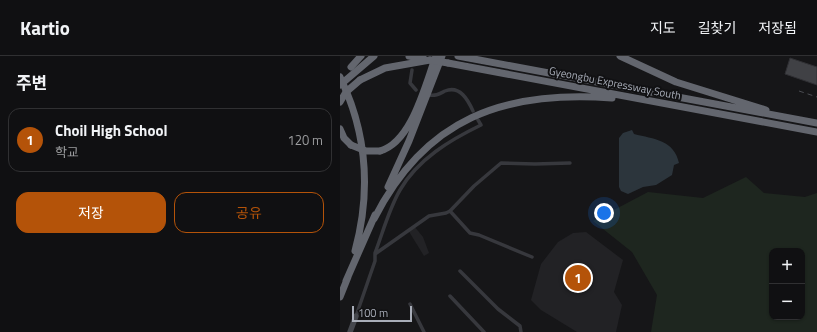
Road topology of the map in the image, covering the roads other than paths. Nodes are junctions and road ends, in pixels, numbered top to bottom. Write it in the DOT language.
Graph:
graph roads {
  1 [pos="374,56"];
  2 [pos="409,56"];
  3 [pos="442,56"];
  4 [pos="458,56"];
  5 [pos="620,56"];
  6 [pos="360,57"];
  7 [pos="433,58"];
  8 [pos="412,70"];
  9 [pos="340,79"];
  10 [pos="340,85"];
  11 [pos="416,90"];
  12 [pos="429,95"];
  13 [pos="340,102"];
  14 [pos="655,102"];
  15 [pos="474,112"];
  16 [pos="478,120"];
  17 [pos="803,120"];
  18 [pos="817,123"];
  19 [pos="340,129"];
  20 [pos="817,132"];
  21 [pos="570,163"];
  22 [pos="450,210"];
  23 [pos="374,219"];
  24 [pos="375,254"];
  25 [pos="532,257"];
  26 [pos="460,271"];
  27 [pos="346,281"];
  28 [pos="450,296"];
  29 [pos="340,297"];
  30 [pos="410,304"];
  31 [pos="356,316"];
  32 [pos="350,332"];
  33 [pos="424,332"];
  34 [pos="484,332"];
  35 [pos="522,332"];
  1 -- 10 [label="highway, bridge"];
  2 -- 7 [label="highway, Gyeongbu Expressway South"];
  3 -- 23 [label="highway"];
  4 -- 17 [label="highway"];
  5 -- 17 [label="highway"];
  6 -- 9 [label="highway"];
  7 -- 13 [label="highway, bridge"];
  7 -- 14 [label="highway, Gyeongbu Expressway South, bridge"];
  7 -- 19 [label="highway, bridge"];
  8 -- 11 [label="street"];
  9 -- 27 [label="highway"];
  12 -- 15 [label="street"];
  14 -- 20 [label="highway, Gyeongbu Expressway South"];
  14 -- 23 [label="highway"];
  16 -- 24 [label="street"];
  17 -- 18 [label="highway"];
  21 -- 22 [label="street"];
  22 -- 24 [label="street"];
  22 -- 25 [label="street"];
  23 -- 27 [label="highway"];
  24 -- 31 [label="street"];
  26 -- 35 [label="street"];
  27 -- 29 [label="highway"];
  28 -- 34 [label="street"];
  30 -- 33 [label="street"];
  31 -- 32 [label="street"];
}
